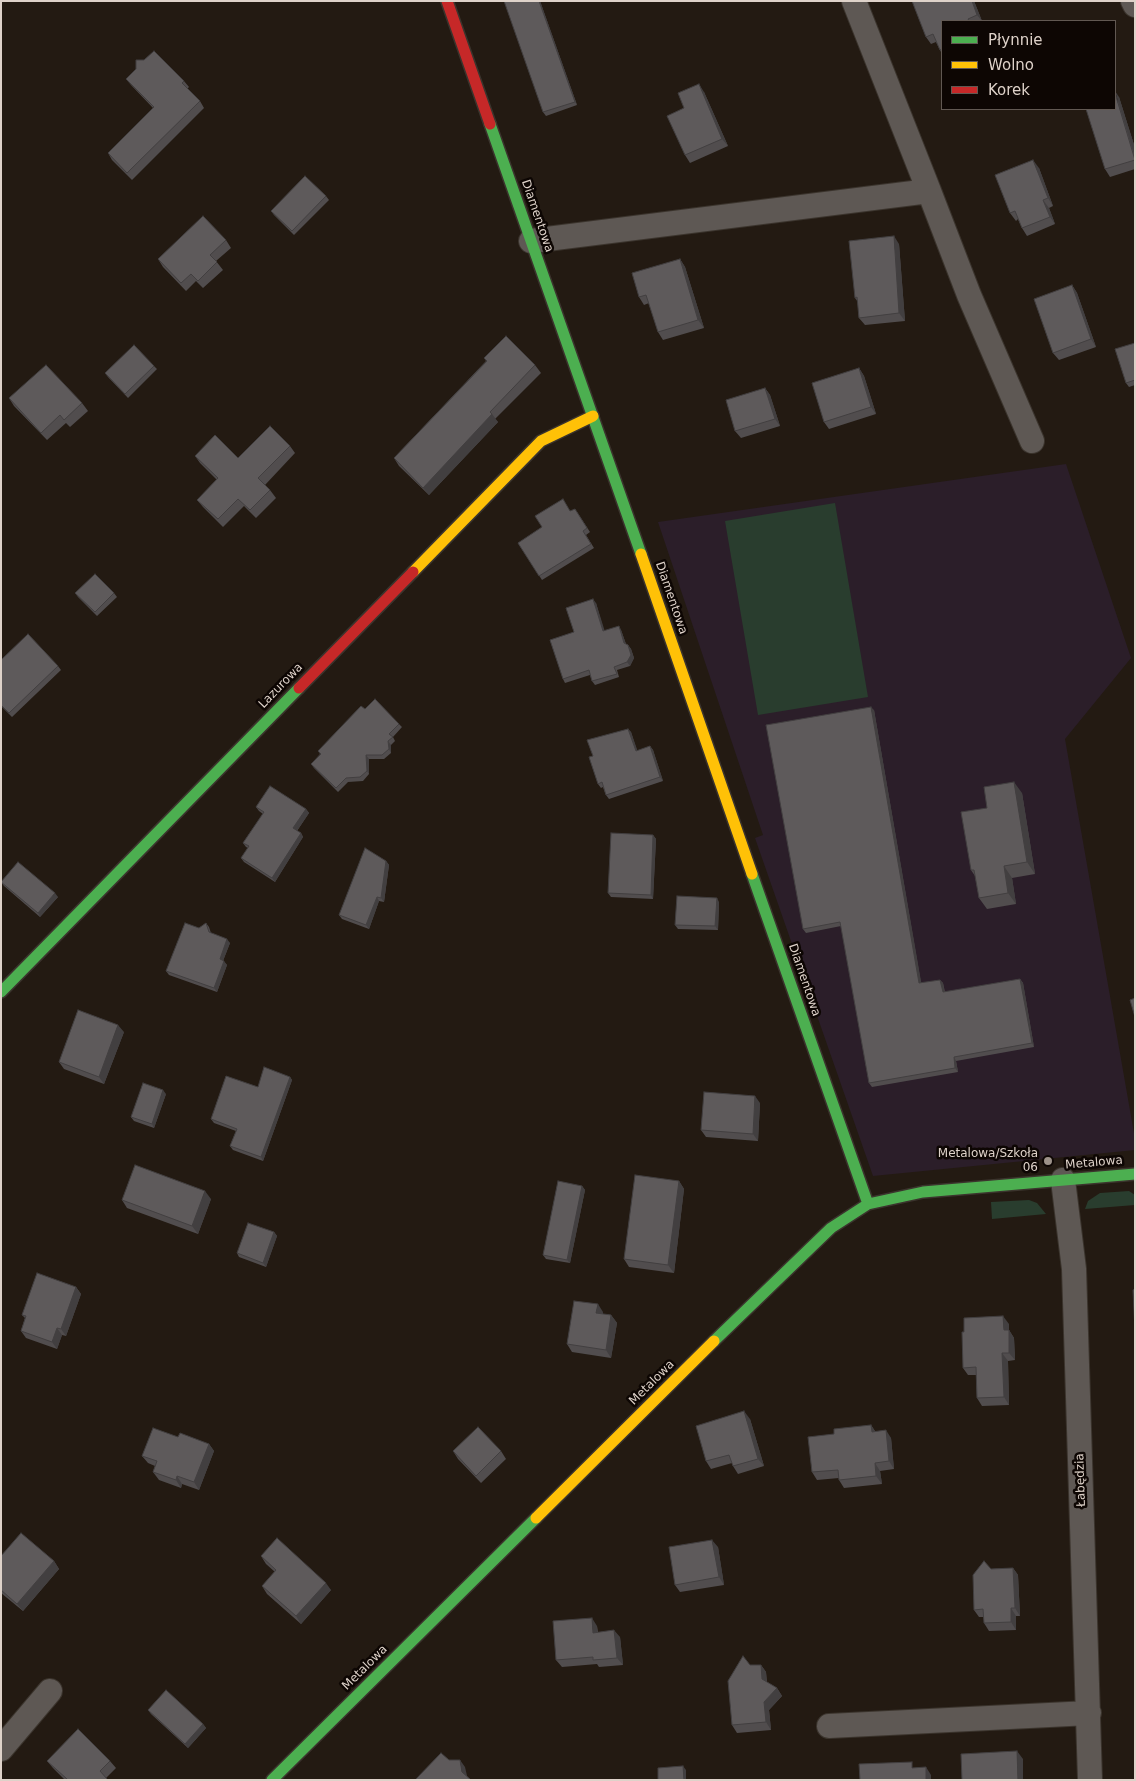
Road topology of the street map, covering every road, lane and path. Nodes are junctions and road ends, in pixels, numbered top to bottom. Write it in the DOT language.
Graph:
graph roads {
  1 [pos="447,1"];
  2 [pos="854,1"];
  3 [pos="1133,1"];
  4 [pos="1135,6"];
  5 [pos="929,191"];
  6 [pos="531,241"];
  7 [pos="592,416"];
  8 [pos="1032,441"];
  9 [pos="1,992"];
  10 [pos="1135,1174"];
  11 [pos="1063,1180"];
  12 [pos="868,1204"];
  13 [pos="50,1691"];
  14 [pos="1088,1713"];
  15 [pos="829,1726"];
  16 [pos="1,1749"];
  17 [pos="272,1780"];
  18 [pos="1090,1780"];
  1 -- 6 [label="street, Diamentowa"];
  2 -- 5 [label="street"];
  3 -- 4 [label="street"];
  5 -- 6 [label="street"];
  5 -- 8 [label="street"];
  6 -- 7 [label="street, Diamentowa"];
  7 -- 9 [label="street, Lazurowa"];
  7 -- 12 [label="street, Diamentowa"];
  10 -- 11 [label="street, Metalowa"];
  11 -- 12 [label="street, Metalowa"];
  11 -- 14 [label="street, Łabędzia"];
  12 -- 17 [label="street, Metalowa"];
  13 -- 16 [label="street"];
  14 -- 15 [label="street"];
  14 -- 18 [label="street, Łabędzia"];
}
